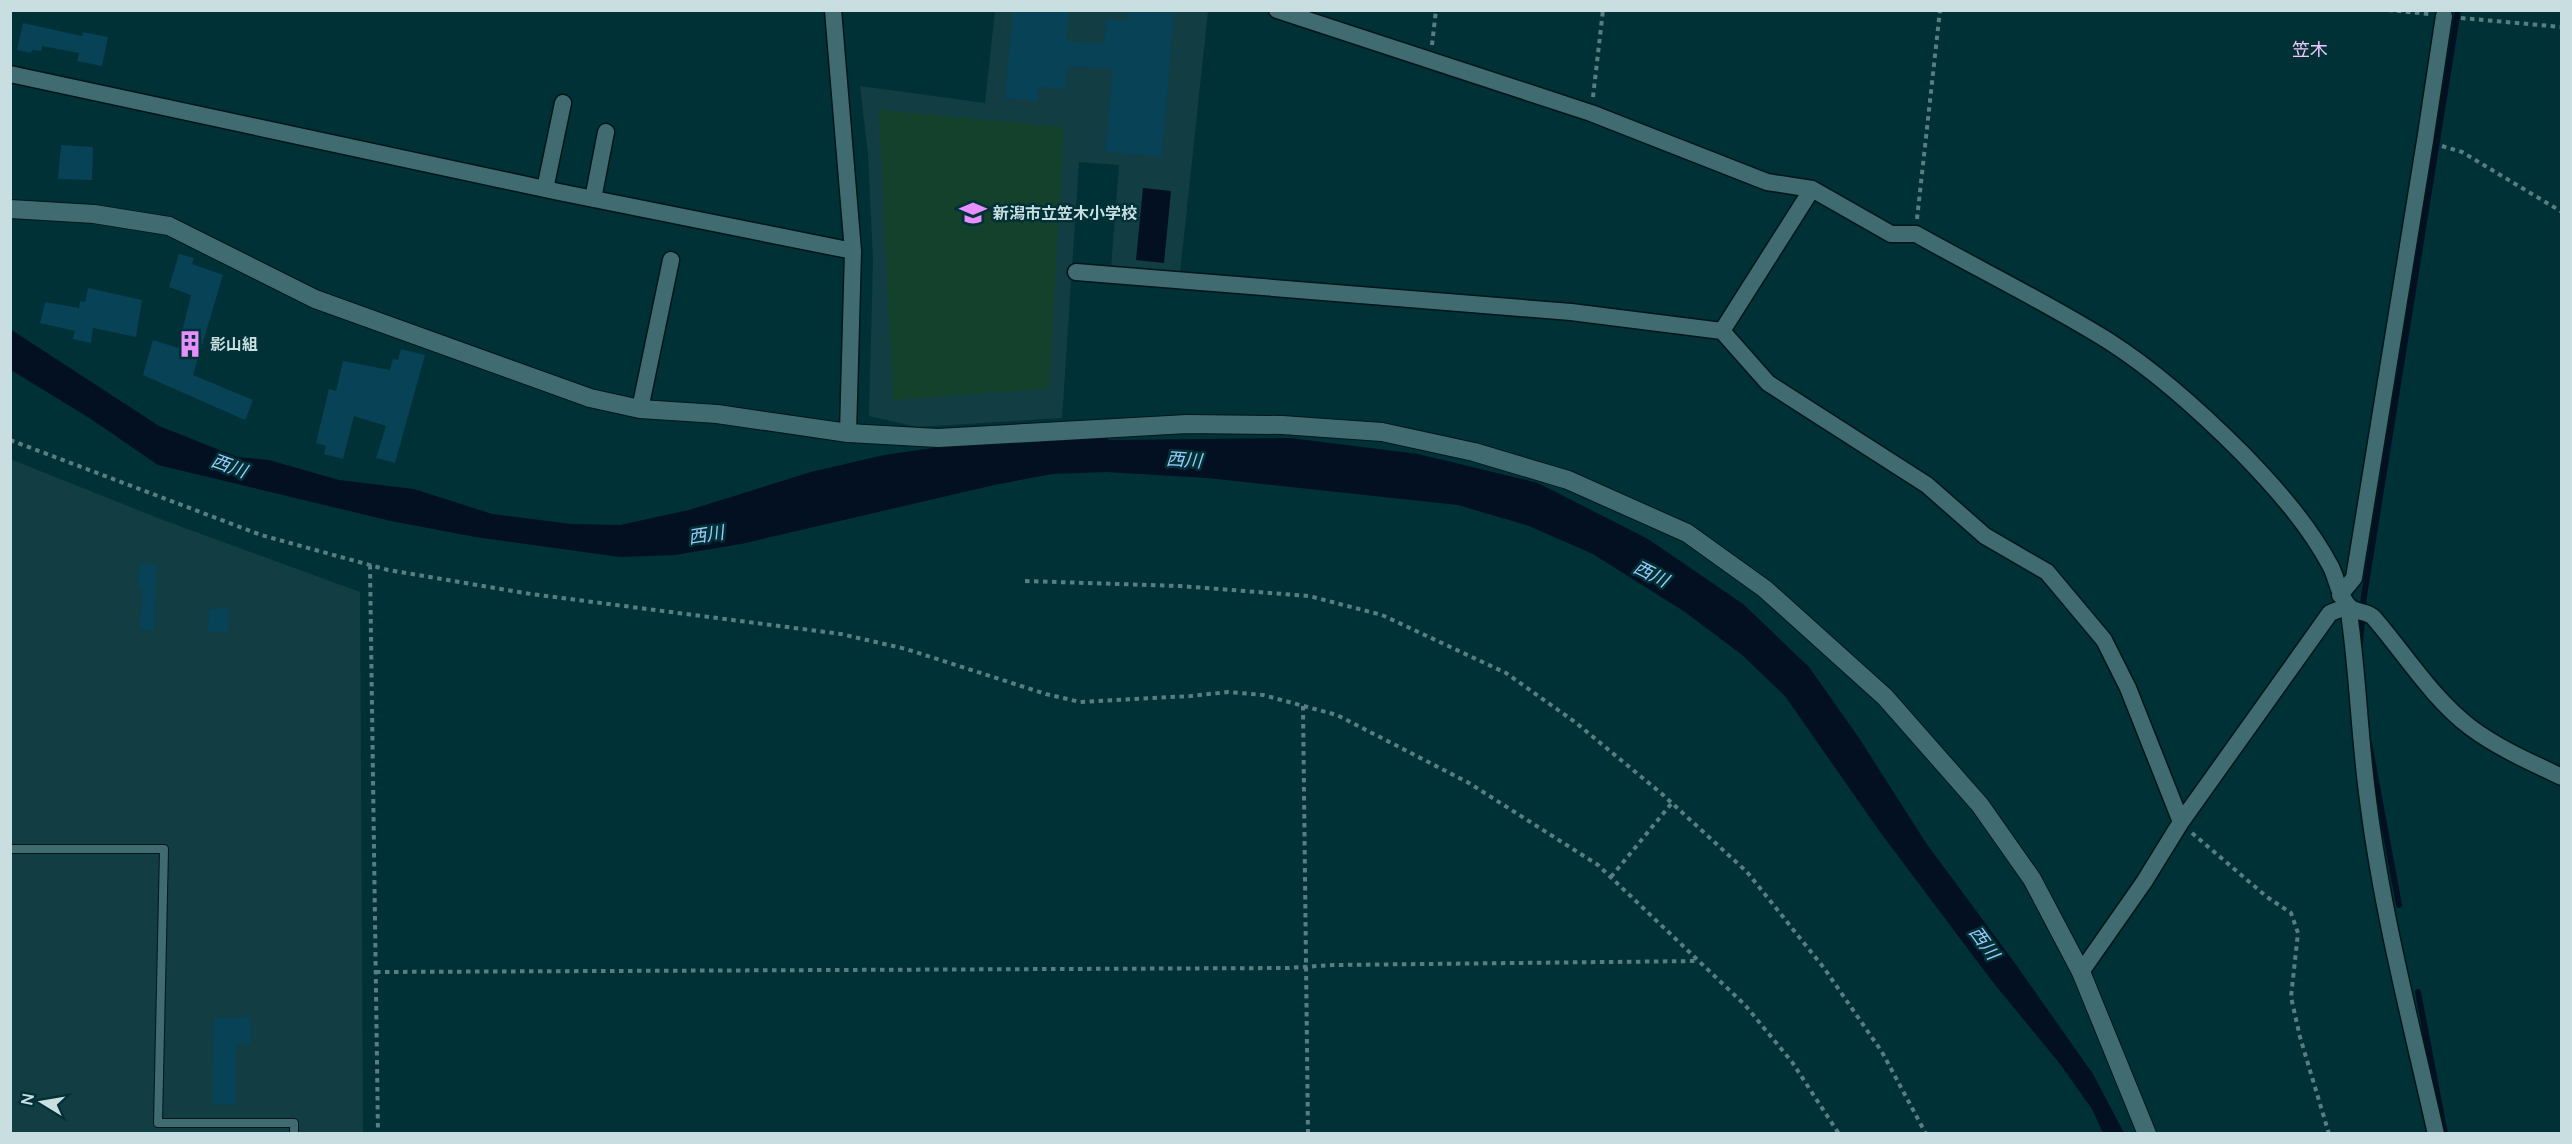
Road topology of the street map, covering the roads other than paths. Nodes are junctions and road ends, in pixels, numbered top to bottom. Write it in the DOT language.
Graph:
graph roads {
  1 [pos="833,10"];
  2 [pos="1277,10"];
  3 [pos="2444,16"];
  4 [pos="10,74"];
  5 [pos="563,103"];
  6 [pos="606,132"];
  7 [pos="545,189"];
  8 [pos="1812,189"];
  9 [pos="593,199"];
  10 [pos="10,209"];
  11 [pos="853,251"];
  12 [pos="671,260"];
  13 [pos="1076,272"];
  14 [pos="1722,331"];
  15 [pos="640,409"];
  16 [pos="848,433"];
  17 [pos="2352,606"];
  18 [pos="2562,777"];
  19 [pos="2181,822"];
  20 [pos="10,849"];
  21 [pos="2081,972"];
  22 [pos="294,1134"];
  23 [pos="2147,1134"];
  24 [pos="2436,1134"];
  1 -- 11 [label="street"];
  2 -- 8 [label="street"];
  3 -- 17 [label="street"];
  4 -- 7 [label="street"];
  5 -- 7 [label="street"];
  6 -- 9 [label="street"];
  7 -- 9 [label="street"];
  8 -- 14 [label="street"];
  8 -- 17 [label="street"];
  9 -- 11 [label="street"];
  10 -- 15 [label="street"];
  11 -- 16 [label="street"];
  12 -- 15 [label="street"];
  13 -- 14 [label="street"];
  14 -- 19 [label="street"];
  15 -- 16 [label="street"];
  16 -- 21 [label="street"];
  17 -- 18 [label="street"];
  17 -- 19 [label="street"];
  17 -- 24 [label="street"];
  19 -- 21 [label="street"];
  20 -- 22 [label="lane"];
  21 -- 23 [label="street"];
}
